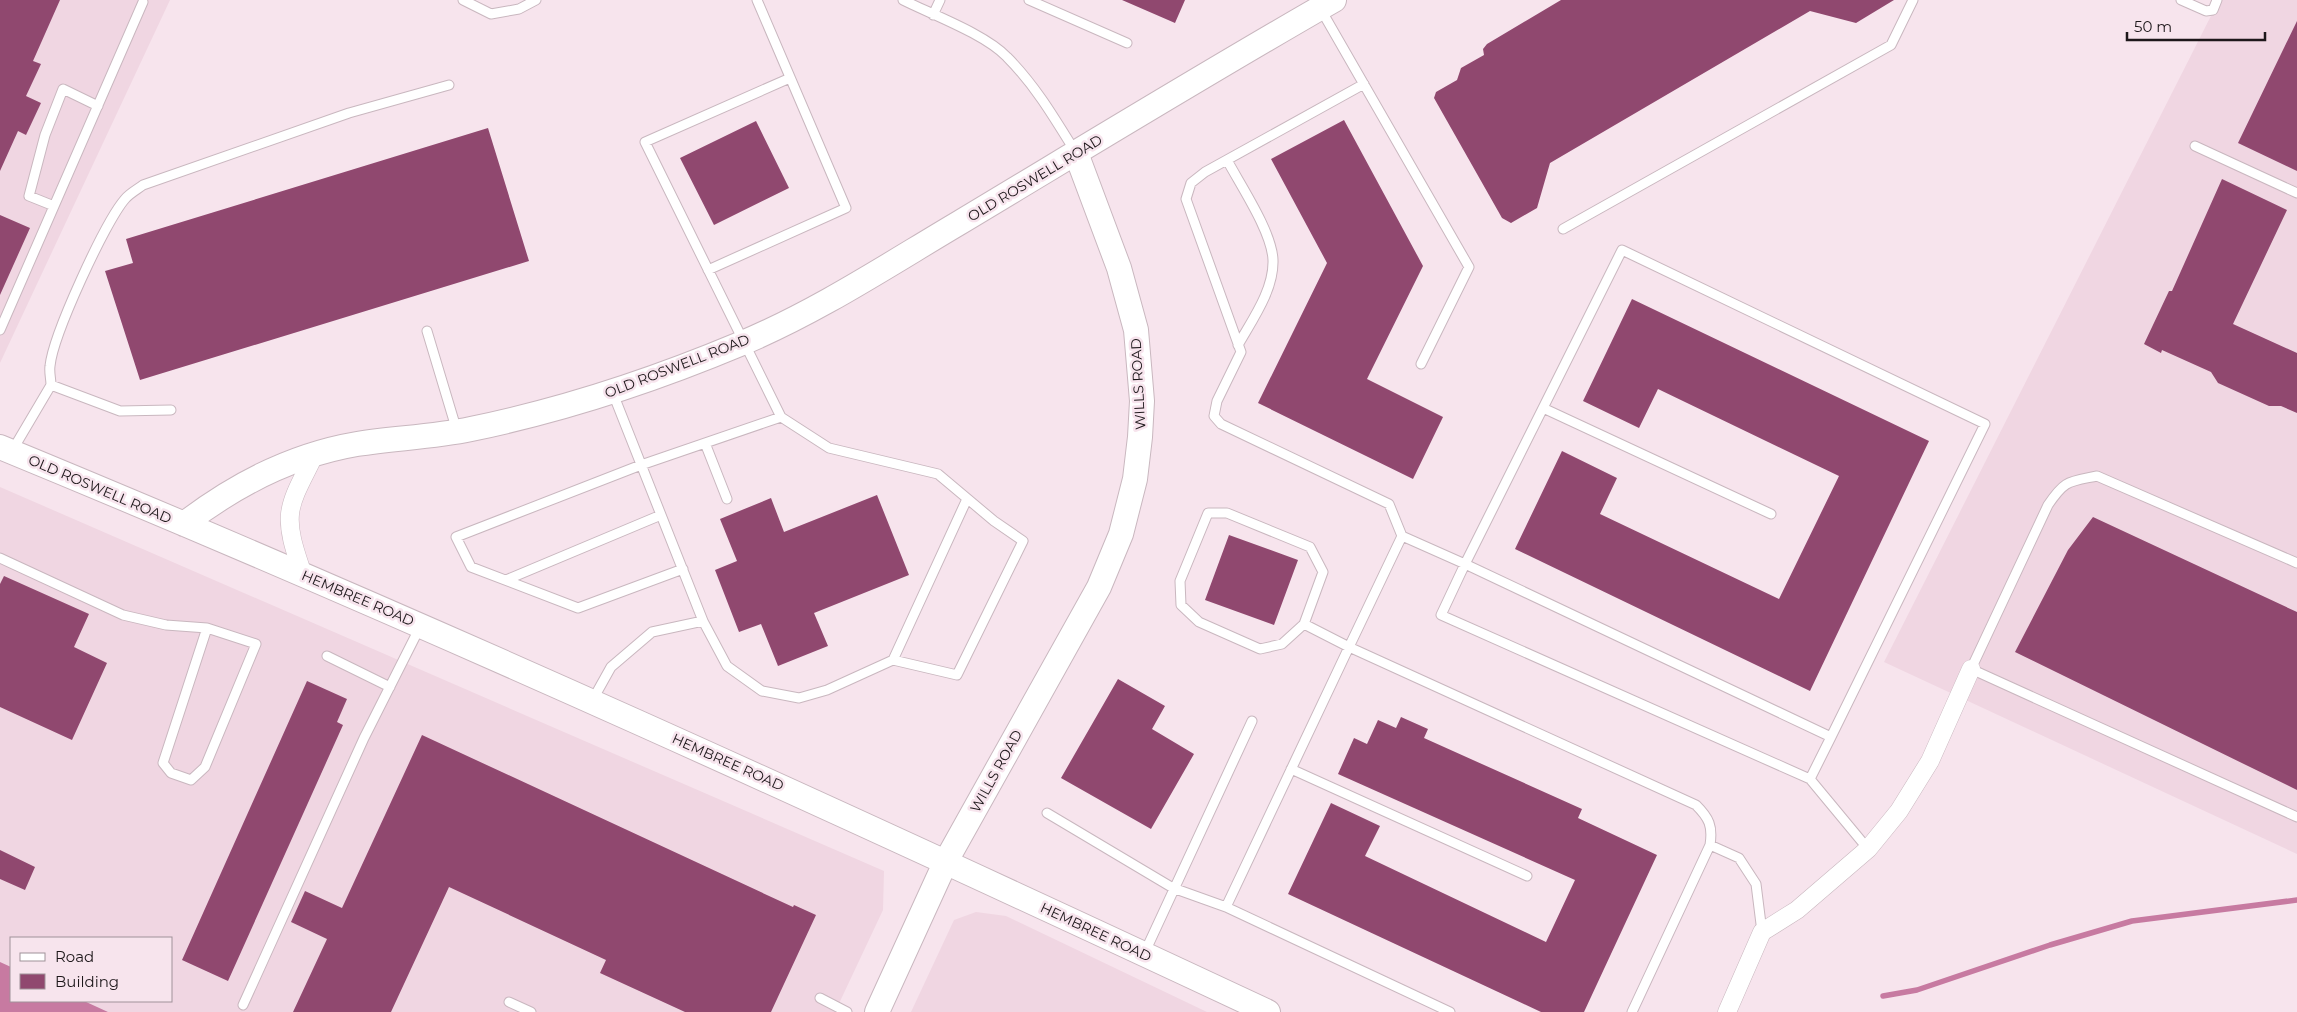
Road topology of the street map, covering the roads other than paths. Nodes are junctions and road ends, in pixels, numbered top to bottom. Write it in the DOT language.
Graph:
graph roads {
  1 [pos="462,0"];
  2 [pos="536,0"];
  3 [pos="757,0"];
  4 [pos="903,0"];
  5 [pos="940,0"];
  6 [pos="1029,0"];
  7 [pos="1913,0"];
  8 [pos="2181,0"];
  9 [pos="2217,0"];
  10 [pos="143,2"];
  11 [pos="1323,3"];
  12 [pos="933,15"];
  13 [pos="1127,43"];
  14 [pos="790,78"];
  15 [pos="1364,84"];
  16 [pos="448,85"];
  17 [pos="98,106"];
  18 [pos="2195,146"];
  19 [pos="1076,153"];
  20 [pos="1227,160"];
  21 [pos="2297,193"];
  22 [pos="54,206"];
  23 [pos="1563,229"];
  24 [pos="708,270"];
  25 [pos="0,330"];
  26 [pos="426,331"];
  27 [pos="744,342"];
  28 [pos="1238,345"];
  29 [pos="1421,364"];
  30 [pos="51,385"];
  31 [pos="612,391"];
  32 [pos="1543,408"];
  33 [pos="171,410"];
  34 [pos="781,417"];
  35 [pos="457,432"];
  36 [pos="705,443"];
  37 [pos="6,450"];
  38 [pos="315,453"];
  39 [pos="641,465"];
  40 [pos="727,499"];
  41 [pos="968,499"];
  42 [pos="1771,514"];
  43 [pos="661,515"];
  44 [pos="184,524"];
  45 [pos="1402,536"];
  46 [pos="0,558"];
  47 [pos="2297,563"];
  48 [pos="1465,564"];
  49 [pos="683,569"];
  50 [pos="303,575"];
  51 [pos="506,580"];
  52 [pos="703,621"];
  53 [pos="421,624"];
  54 [pos="1304,624"];
  55 [pos="207,628"];
  56 [pos="1349,647"];
  57 [pos="327,656"];
  58 [pos="893,660"];
  59 [pos="1971,669"];
  60 [pos="390,687"];
  61 [pos="592,701"];
  62 [pos="1252,721"];
  63 [pos="1831,737"];
  64 [pos="1292,768"];
  65 [pos="1810,780"];
  66 [pos="1047,813"];
  67 [pos="2297,817"];
  68 [pos="1710,845"];
  69 [pos="1868,849"];
  70 [pos="946,861"];
  71 [pos="1528,876"];
  72 [pos="1173,888"];
  73 [pos="1226,908"];
  74 [pos="1762,932"];
  75 [pos="1144,954"];
  76 [pos="820,998"];
  77 [pos="509,1002"];
  78 [pos="243,1005"];
  79 [pos="531,1012"];
  80 [pos="847,1012"];
  81 [pos="877,1012"];
  82 [pos="1268,1012"];
  83 [pos="1450,1012"];
  84 [pos="1632,1012"];
  85 [pos="1727,1012"];
  1 -- 2 [label="lane"];
  3 -- 14 [label="lane"];
  4 -- 12 [label="lane, WILLS ROAD"];
  5 -- 12 [label="lane"];
  6 -- 13 [label="lane"];
  7 -- 23 [label="lane"];
  8 -- 9 [label="lane"];
  10 -- 17 [label="lane"];
  11 -- 15 [label="lane"];
  11 -- 19 [label="street, OLD ROSWELL ROAD"];
  12 -- 19 [label="lane, WILLS ROAD"];
  14 -- 24 [label="lane"];
  14 -- 24 [label="lane"];
  15 -- 20 [label="lane"];
  15 -- 29 [label="lane"];
  16 -- 30 [label="lane"];
  17 -- 22 [label="lane"];
  17 -- 22 [label="lane"];
  18 -- 21 [label="lane"];
  19 -- 27 [label="street, OLD ROSWELL ROAD"];
  19 -- 70 [label="street, WILLS ROAD"];
  20 -- 28 [label="lane"];
  20 -- 28 [label="lane"];
  22 -- 25 [label="lane"];
  24 -- 27 [label="lane"];
  26 -- 35 [label="lane"];
  27 -- 31 [label="street, OLD ROSWELL ROAD"];
  27 -- 34 [label="lane"];
  28 -- 45 [label="lane"];
  30 -- 33 [label="lane"];
  30 -- 37 [label="lane"];
  31 -- 35 [label="street, OLD ROSWELL ROAD"];
  31 -- 39 [label="lane"];
  32 -- 42 [label="lane"];
  32 -- 48 [label="lane"];
  32 -- 63 [label="lane"];
  34 -- 36 [label="lane"];
  34 -- 41 [label="lane"];
  35 -- 38 [label="street, OLD ROSWELL ROAD"];
  36 -- 39 [label="lane"];
  36 -- 40 [label="lane"];
  37 -- 44 [label="street, OLD ROSWELL ROAD"];
  38 -- 44 [label="street, OLD ROSWELL ROAD"];
  38 -- 50 [label="street"];
  39 -- 43 [label="lane"];
  39 -- 51 [label="lane"];
  41 -- 58 [label="lane"];
  41 -- 58 [label="lane"];
  43 -- 49 [label="lane"];
  43 -- 51 [label="lane"];
  44 -- 50 [label="street, HEMBREE ROAD"];
  45 -- 48 [label="lane"];
  45 -- 56 [label="lane"];
  46 -- 55 [label="lane"];
  47 -- 59 [label="lane"];
  48 -- 63 [label="lane"];
  48 -- 65 [label="lane"];
  49 -- 51 [label="lane"];
  49 -- 52 [label="lane"];
  50 -- 53 [label="street, HEMBREE ROAD"];
  52 -- 58 [label="lane"];
  52 -- 61 [label="lane"];
  53 -- 60 [label="lane"];
  53 -- 61 [label="street, HEMBREE ROAD"];
  54 -- 54 [label="lane"];
  54 -- 56 [label="lane"];
  55 -- 55 [label="lane"];
  56 -- 64 [label="lane"];
  56 -- 68 [label="lane"];
  57 -- 60 [label="lane"];
  59 -- 67 [label="lane"];
  59 -- 69 [label="street"];
  60 -- 78 [label="lane"];
  61 -- 70 [label="street, HEMBREE ROAD"];
  62 -- 72 [label="lane"];
  63 -- 65 [label="lane"];
  64 -- 71 [label="lane"];
  64 -- 73 [label="lane"];
  65 -- 69 [label="lane"];
  66 -- 72 [label="lane"];
  68 -- 74 [label="lane"];
  68 -- 84 [label="lane"];
  69 -- 74 [label="street"];
  70 -- 75 [label="street, HEMBREE ROAD"];
  70 -- 81 [label="street, WILLS ROAD"];
  72 -- 73 [label="lane"];
  72 -- 75 [label="lane"];
  73 -- 83 [label="lane"];
  74 -- 85 [label="street"];
  75 -- 82 [label="street, HEMBREE ROAD"];
  76 -- 80 [label="lane"];
  77 -- 79 [label="lane"];
}
